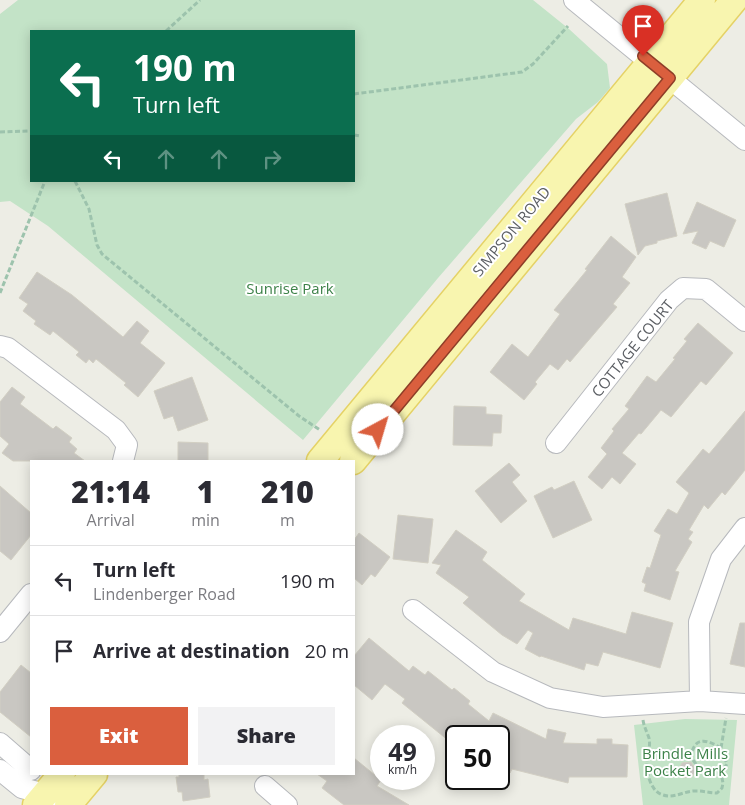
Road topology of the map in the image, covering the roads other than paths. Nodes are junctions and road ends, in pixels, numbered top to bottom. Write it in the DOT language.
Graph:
graph roads {
  1 [pos="574,0"];
  2 [pos="702,0"];
  3 [pos="734,0"];
  4 [pos="661,70"];
  5 [pos="745,140"];
  6 [pos="745,321"];
  7 [pos="0,346"];
  8 [pos="556,443"];
  9 [pos="125,453"];
  10 [pos="321,460"];
  11 [pos="354,460"];
  12 [pos="745,528"];
  13 [pos="30,595"];
  14 [pos="413,610"];
  15 [pos="0,632"];
  16 [pos="700,701"];
  17 [pos="735,703"];
  18 [pos="0,743"];
  19 [pos="30,769"];
  20 [pos="0,770"];
  21 [pos="61,775"];
  22 [pos="93,775"];
  23 [pos="265,786"];
  24 [pos="44,795"];
  25 [pos="68,805"];
  26 [pos="287,805"];
  1 -- 4 [label="street"];
  2 -- 4 [label="main road, SIMPSON ROAD"];
  3 -- 4 [label="main road, SIMPSON ROAD"];
  4 -- 5 [label="street"];
  4 -- 10 [label="main road, SIMPSON ROAD"];
  4 -- 11 [label="main road, SIMPSON ROAD"];
  6 -- 8 [label="street, COTTAGE COURT"];
  7 -- 9 [label="street"];
  12 -- 16 [label="street"];
  13 -- 15 [label="street"];
  14 -- 16 [label="street"];
  16 -- 17 [label="street"];
  18 -- 19 [label="street"];
  20 -- 24 [label="street"];
  21 -- 24 [label="main road"];
  22 -- 25 [label="main road"];
  23 -- 26 [label="street"];
}
